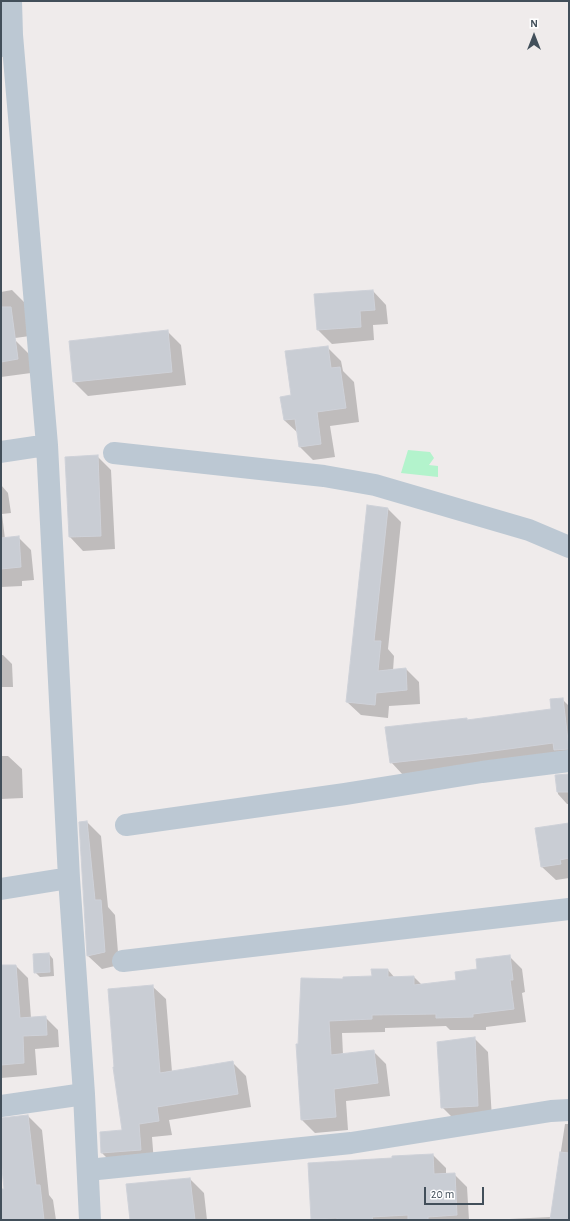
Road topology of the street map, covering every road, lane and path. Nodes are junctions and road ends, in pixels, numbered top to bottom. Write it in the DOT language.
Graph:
graph roads {
  1 [pos="11,1"];
  2 [pos="6,42"];
  3 [pos="8,62"];
  4 [pos="48,445"];
  5 [pos="1,452"];
  6 [pos="114,453"];
  7 [pos="569,547"];
  8 [pos="569,761"];
  9 [pos="126,825"];
  10 [pos="69,878"];
  11 [pos="1,889"];
  12 [pos="569,909"];
  13 [pos="124,961"];
  14 [pos="84,1094"];
  15 [pos="1,1106"];
  16 [pos="569,1110"];
  17 [pos="88,1170"];
  18 [pos="90,1220"];
  1 -- 2 [label="street"];
  2 -- 3 [label="street"];
  3 -- 4 [label="street"];
  4 -- 5 [label="street"];
  4 -- 10 [label="street"];
  6 -- 7 [label="street"];
  8 -- 9 [label="street"];
  10 -- 11 [label="street"];
  10 -- 14 [label="street"];
  12 -- 13 [label="street"];
  14 -- 15 [label="street"];
  14 -- 17 [label="street"];
  16 -- 17 [label="street"];
  17 -- 18 [label="street"];
}
